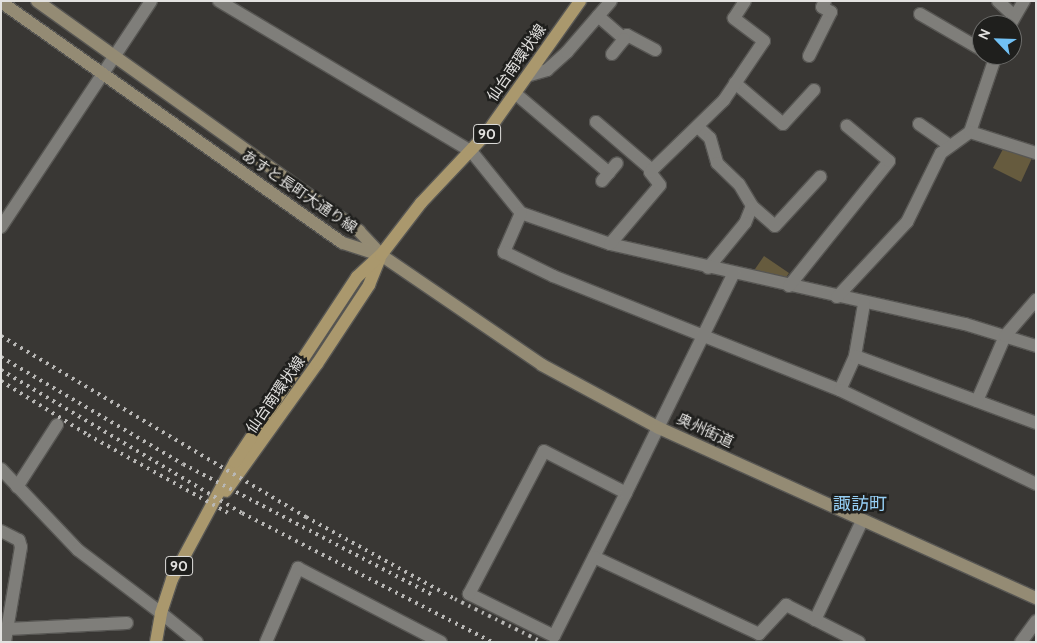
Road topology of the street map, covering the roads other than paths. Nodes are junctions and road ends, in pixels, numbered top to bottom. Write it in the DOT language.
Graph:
graph roads {
  1 [pos="37,1"];
  2 [pos="151,1"];
  3 [pos="219,1"];
  4 [pos="580,1"];
  5 [pos="611,1"];
  6 [pos="745,1"];
  7 [pos="825,1"];
  8 [pos="998,1"];
  9 [pos="1024,1"];
  10 [pos="1,2"];
  11 [pos="920,14"];
  12 [pos="1008,15"];
  13 [pos="1015,15"];
  14 [pos="598,16"];
  15 [pos="624,39"];
  16 [pos="972,44"];
  17 [pos="654,50"];
  18 [pos="612,54"];
  19 [pos="114,56"];
  20 [pos="809,56"];
  21 [pos="991,65"];
  22 [pos="102,73"];
  23 [pos="530,75"];
  24 [pos="735,83"];
  25 [pos="814,90"];
  26 [pos="516,94"];
  27 [pos="596,122"];
  28 [pos="919,124"];
  29 [pos="847,126"];
  30 [pos="698,127"];
  31 [pos="970,132"];
  32 [pos="950,146"];
  33 [pos="471,151"];
  34 [pos="1036,153"];
  35 [pos="652,170"];
  36 [pos="609,172"];
  37 [pos="820,177"];
  38 [pos="752,206"];
  39 [pos="521,213"];
  40 [pos="1,227"];
  41 [pos="610,244"];
  42 [pos="381,255"];
  43 [pos="708,268"];
  44 [pos="734,273"];
  45 [pos="789,286"];
  46 [pos="837,298"];
  47 [pos="1036,300"];
  48 [pos="864,304"];
  49 [pos="704,334"];
  50 [pos="1005,336"];
  51 [pos="1036,346"];
  52 [pos="855,356"];
  53 [pos="840,390"];
  54 [pos="977,401"];
  55 [pos="1036,423"];
  56 [pos="57,425"];
  57 [pos="659,428"];
  58 [pos="1,469"];
  59 [pos="1036,484"];
  60 [pos="17,487"];
  61 [pos="626,493"];
  62 [pos="862,521"];
  63 [pos="1,531"];
  64 [pos="594,557"];
  65 [pos="1036,598"];
  66 [pos="161,613"];
  67 [pos="815,620"];
  68 [pos="1036,621"];
  69 [pos="127,623"];
  70 [pos="7,635"];
  71 [pos="554,636"];
  72 [pos="156,642"];
  73 [pos="197,642"];
  74 [pos="266,642"];
  75 [pos="442,642"];
  76 [pos="566,642"];
  77 [pos="859,642"];
  78 [pos="1022,642"];
  1 -- 19 [label="main road, あすと長町大通り線"];
  2 -- 19 [label="street"];
  3 -- 33 [label="street"];
  4 -- 23 [label="main road, 仙台南環状線 / 90"];
  5 -- 14 [label="street"];
  6 -- 24 [label="street"];
  7 -- 20 [label="street"];
  8 -- 12 [label="street"];
  9 -- 13 [label="street"];
  10 -- 22 [label="main road, あすと長町大通り線"];
  11 -- 16 [label="street"];
  14 -- 15 [label="street"];
  14 -- 23 [label="street"];
  15 -- 17 [label="street"];
  15 -- 18 [label="street"];
  19 -- 22 [label="street"];
  19 -- 42 [label="main road, あすと長町大通り線"];
  21 -- 31 [label="street"];
  22 -- 40 [label="street"];
  22 -- 42 [label="main road, あすと長町大通り線"];
  23 -- 26 [label="main road, 仙台南環状線 / 90"];
  24 -- 25 [label="street"];
  24 -- 30 [label="street"];
  26 -- 33 [label="main road, 仙台南環状線 / 90"];
  26 -- 36 [label="street"];
  27 -- 35 [label="street"];
  28 -- 32 [label="street"];
  29 -- 45 [label="street"];
  30 -- 35 [label="street"];
  30 -- 38 [label="street"];
  31 -- 32 [label="street"];
  31 -- 34 [label="street"];
  32 -- 46 [label="street"];
  33 -- 39 [label="street"];
  33 -- 42 [label="main road, 仙台南環状線 / 90"];
  35 -- 41 [label="street"];
  37 -- 38 [label="street"];
  38 -- 43 [label="street"];
  39 -- 41 [label="street"];
  39 -- 49 [label="street"];
  41 -- 43 [label="street"];
  42 -- 57 [label="main road, 奥州街道"];
  42 -- 66 [label="main road, 仙台南環状線 / 90"];
  43 -- 44 [label="street"];
  44 -- 45 [label="street"];
  44 -- 49 [label="street"];
  45 -- 46 [label="street"];
  46 -- 48 [label="street"];
  47 -- 50 [label="street"];
  48 -- 50 [label="street"];
  48 -- 52 [label="street"];
  49 -- 53 [label="street"];
  49 -- 57 [label="street"];
  50 -- 51 [label="street"];
  50 -- 54 [label="street"];
  52 -- 53 [label="street"];
  52 -- 54 [label="street"];
  53 -- 59 [label="street"];
  54 -- 55 [label="street"];
  56 -- 60 [label="street"];
  57 -- 61 [label="street"];
  57 -- 62 [label="main road, 奥州街道"];
  58 -- 60 [label="street"];
  60 -- 66 [label="street"];
  61 -- 64 [label="street"];
  61 -- 71 [label="street"];
  62 -- 65 [label="main road, 奥州街道"];
  62 -- 67 [label="street"];
  63 -- 70 [label="street"];
  64 -- 67 [label="street"];
  64 -- 71 [label="street"];
  66 -- 72 [label="main road, 仙台南環状線 / 90"];
  66 -- 73 [label="street"];
  67 -- 77 [label="street"];
  68 -- 78 [label="street"];
  69 -- 70 [label="street"];
  71 -- 76 [label="street"];
  74 -- 75 [label="street"];
}
